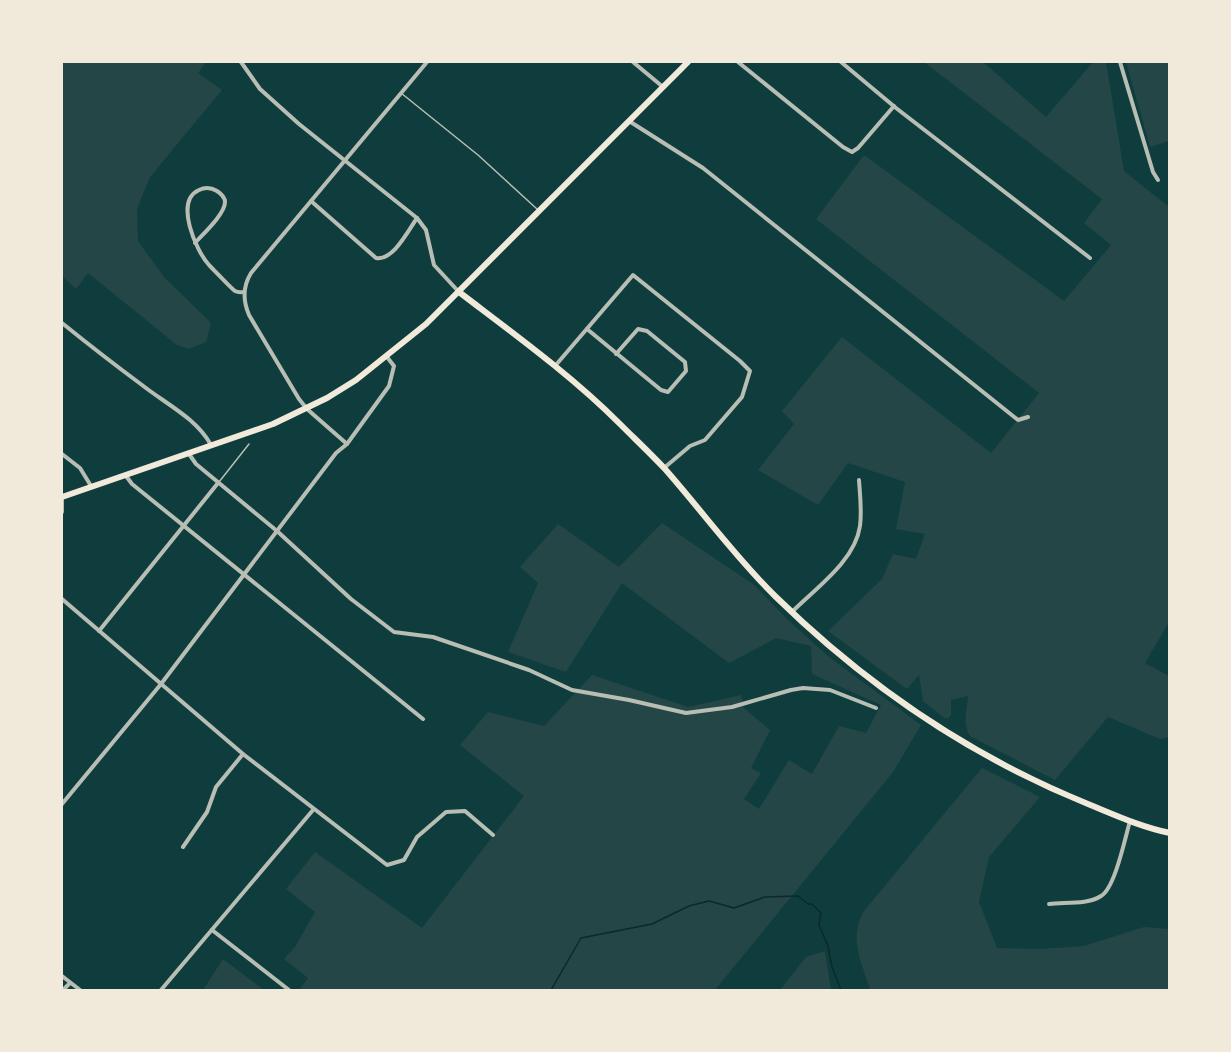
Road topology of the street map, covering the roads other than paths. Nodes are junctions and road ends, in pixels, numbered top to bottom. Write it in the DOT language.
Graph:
graph roads {
  1 [pos="241,62"];
  2 [pos="427,62"];
  3 [pos="633,62"];
  4 [pos="688,62"];
  5 [pos="738,62"];
  6 [pos="841,62"];
  7 [pos="1120,62"];
  8 [pos="663,87"];
  9 [pos="401,93"];
  10 [pos="894,106"];
  11 [pos="629,121"];
  12 [pos="345,161"];
  13 [pos="1158,180"];
  14 [pos="310,201"];
  15 [pos="540,211"];
  16 [pos="417,218"];
  17 [pos="195,243"];
  18 [pos="1090,258"];
  19 [pos="244,292"];
  20 [pos="459,292"];
  21 [pos="62,323"];
  22 [pos="587,329"];
  23 [pos="616,354"];
  24 [pos="387,357"];
  25 [pos="555,366"];
  26 [pos="307,409"];
  27 [pos="1028,417"];
  28 [pos="249,444"];
  29 [pos="347,444"];
  30 [pos="212,446"];
  31 [pos="62,454"];
  32 [pos="189,454"];
  33 [pos="664,468"];
  34 [pos="126,476"];
  35 [pos="859,480"];
  36 [pos="218,483"];
  37 [pos="91,486"];
  38 [pos="62,496"];
  39 [pos="62,512"];
  40 [pos="182,525"];
  41 [pos="278,531"];
  42 [pos="244,576"];
  43 [pos="62,599"];
  44 [pos="792,612"];
  45 [pos="99,631"];
  46 [pos="161,684"];
  47 [pos="876,708"];
  48 [pos="423,719"];
  49 [pos="243,754"];
  50 [pos="62,803"];
  51 [pos="313,809"];
  52 [pos="1130,821"];
  53 [pos="1170,833"];
  54 [pos="493,836"];
  55 [pos="183,847"];
  56 [pos="1049,904"];
  57 [pos="212,930"];
  58 [pos="62,976"];
  59 [pos="70,983"];
  60 [pos="63,990"];
  61 [pos="80,990"];
  62 [pos="161,990"];
  63 [pos="289,990"];
  1 -- 12 [label="street"];
  2 -- 9 [label="street"];
  3 -- 8 [label="street"];
  4 -- 8 [label="main road"];
  5 -- 10 [label="street"];
  6 -- 10 [label="street"];
  7 -- 13 [label="street"];
  8 -- 11 [label="main road"];
  9 -- 12 [label="street"];
  9 -- 15 [label="lane"];
  10 -- 18 [label="street"];
  11 -- 15 [label="main road"];
  11 -- 27 [label="street"];
  12 -- 14 [label="street"];
  12 -- 16 [label="street"];
  14 -- 16 [label="street"];
  14 -- 19 [label="street"];
  15 -- 20 [label="main road"];
  16 -- 20 [label="street"];
  17 -- 17 [label="street"];
  17 -- 19 [label="street"];
  19 -- 26 [label="street"];
  20 -- 24 [label="main road"];
  20 -- 25 [label="main road"];
  21 -- 30 [label="street"];
  22 -- 23 [label="street"];
  22 -- 25 [label="street"];
  22 -- 33 [label="street"];
  23 -- 23 [label="street"];
  24 -- 26 [label="main road"];
  24 -- 29 [label="street"];
  25 -- 33 [label="main road"];
  26 -- 29 [label="street"];
  26 -- 30 [label="main road"];
  28 -- 36 [label="lane"];
  29 -- 41 [label="street"];
  30 -- 32 [label="main road"];
  31 -- 37 [label="street"];
  32 -- 34 [label="main road"];
  32 -- 36 [label="street"];
  33 -- 44 [label="main road"];
  34 -- 37 [label="main road"];
  34 -- 40 [label="street"];
  35 -- 44 [label="street"];
  36 -- 40 [label="street"];
  36 -- 41 [label="street"];
  37 -- 38 [label="main road"];
  38 -- 39 [label="street"];
  40 -- 42 [label="street"];
  40 -- 45 [label="street"];
  41 -- 42 [label="street"];
  41 -- 47 [label="street"];
  42 -- 46 [label="street"];
  42 -- 48 [label="street"];
  43 -- 45 [label="street"];
  44 -- 52 [label="main road"];
  45 -- 46 [label="street"];
  46 -- 49 [label="street"];
  46 -- 50 [label="street"];
  49 -- 51 [label="street"];
  49 -- 55 [label="street"];
  51 -- 54 [label="street"];
  51 -- 57 [label="street"];
  52 -- 53 [label="main road"];
  52 -- 56 [label="street"];
  57 -- 62 [label="street"];
  57 -- 63 [label="street"];
  58 -- 59 [label="street"];
  59 -- 60 [label="street"];
  59 -- 61 [label="street"];
}
